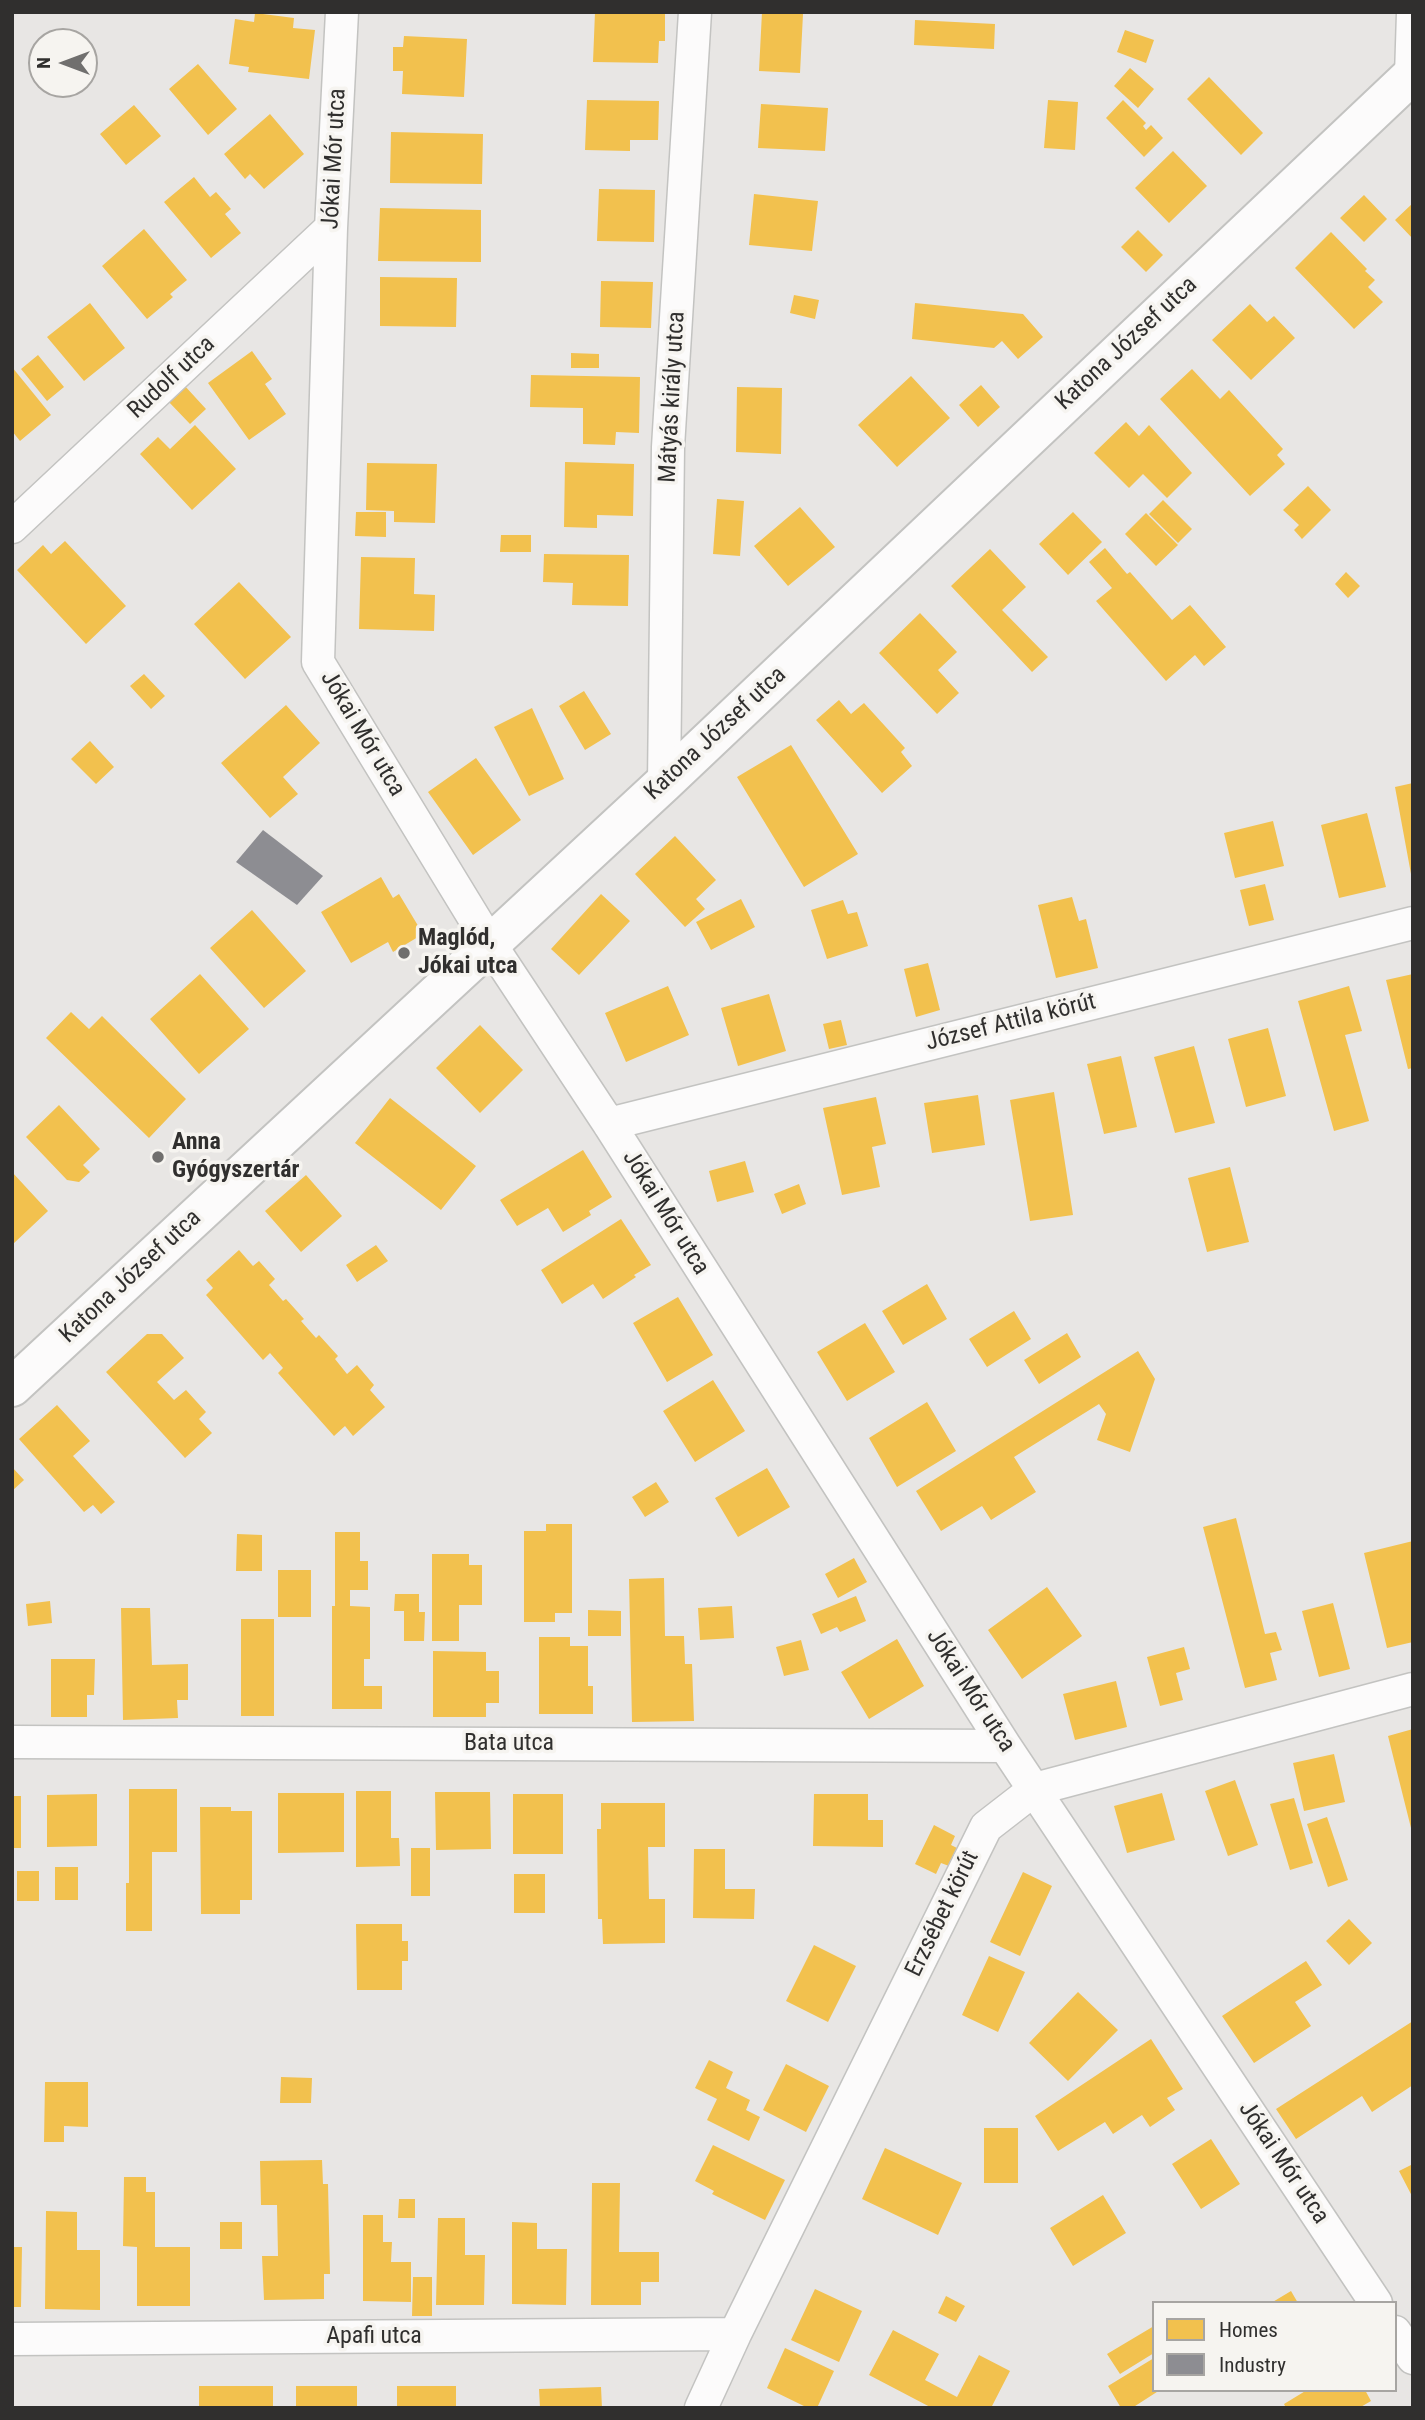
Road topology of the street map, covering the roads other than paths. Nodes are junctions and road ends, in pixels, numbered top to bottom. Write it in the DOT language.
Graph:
graph roads {
  1 [pos="342,12"];
  2 [pos="695,12"];
  3 [pos="1413,13"];
  4 [pos="1412,75"];
  5 [pos="331,228"];
  6 [pos="12,527"];
  7 [pos="664,783"];
  8 [pos="1413,923"];
  9 [pos="490,944"];
  10 [pos="609,1124"];
  11 [pos="12,1387"];
  12 [pos="1413,1689"];
  13 [pos="12,1742"];
  14 [pos="1005,1746"];
  15 [pos="1035,1789"];
  16 [pos="1375,2301"];
  17 [pos="735,2334"];
  18 [pos="1397,2335"];
  19 [pos="12,2339"];
  20 [pos="1413,2358"];
  21 [pos="701,2408"];
  1 -- 5 [label="street, Jókai Mór utca"];
  2 -- 7 [label="street, Mátyás király utca"];
  3 -- 4 [label="street"];
  4 -- 7 [label="main road, Katona József utca"];
  5 -- 6 [label="street, Rudolf utca"];
  5 -- 9 [label="street, Jókai Mór utca"];
  7 -- 9 [label="main road, Katona József utca"];
  8 -- 10 [label="street, József Attila körút"];
  9 -- 10 [label="street, Jókai Mór utca"];
  9 -- 11 [label="main road, Katona József utca"];
  10 -- 14 [label="street, Jókai Mór utca"];
  12 -- 15 [label="street, Erzsébet körút"];
  13 -- 14 [label="street, Bata utca"];
  14 -- 15 [label="street, Jókai Mór utca"];
  15 -- 16 [label="street, Jókai Mór utca"];
  15 -- 17 [label="street, Erzsébet körút"];
  17 -- 19 [label="street, Apafi utca"];
  17 -- 21 [label="street, Erzsébet körút"];
  18 -- 20 [label="street"];
}
